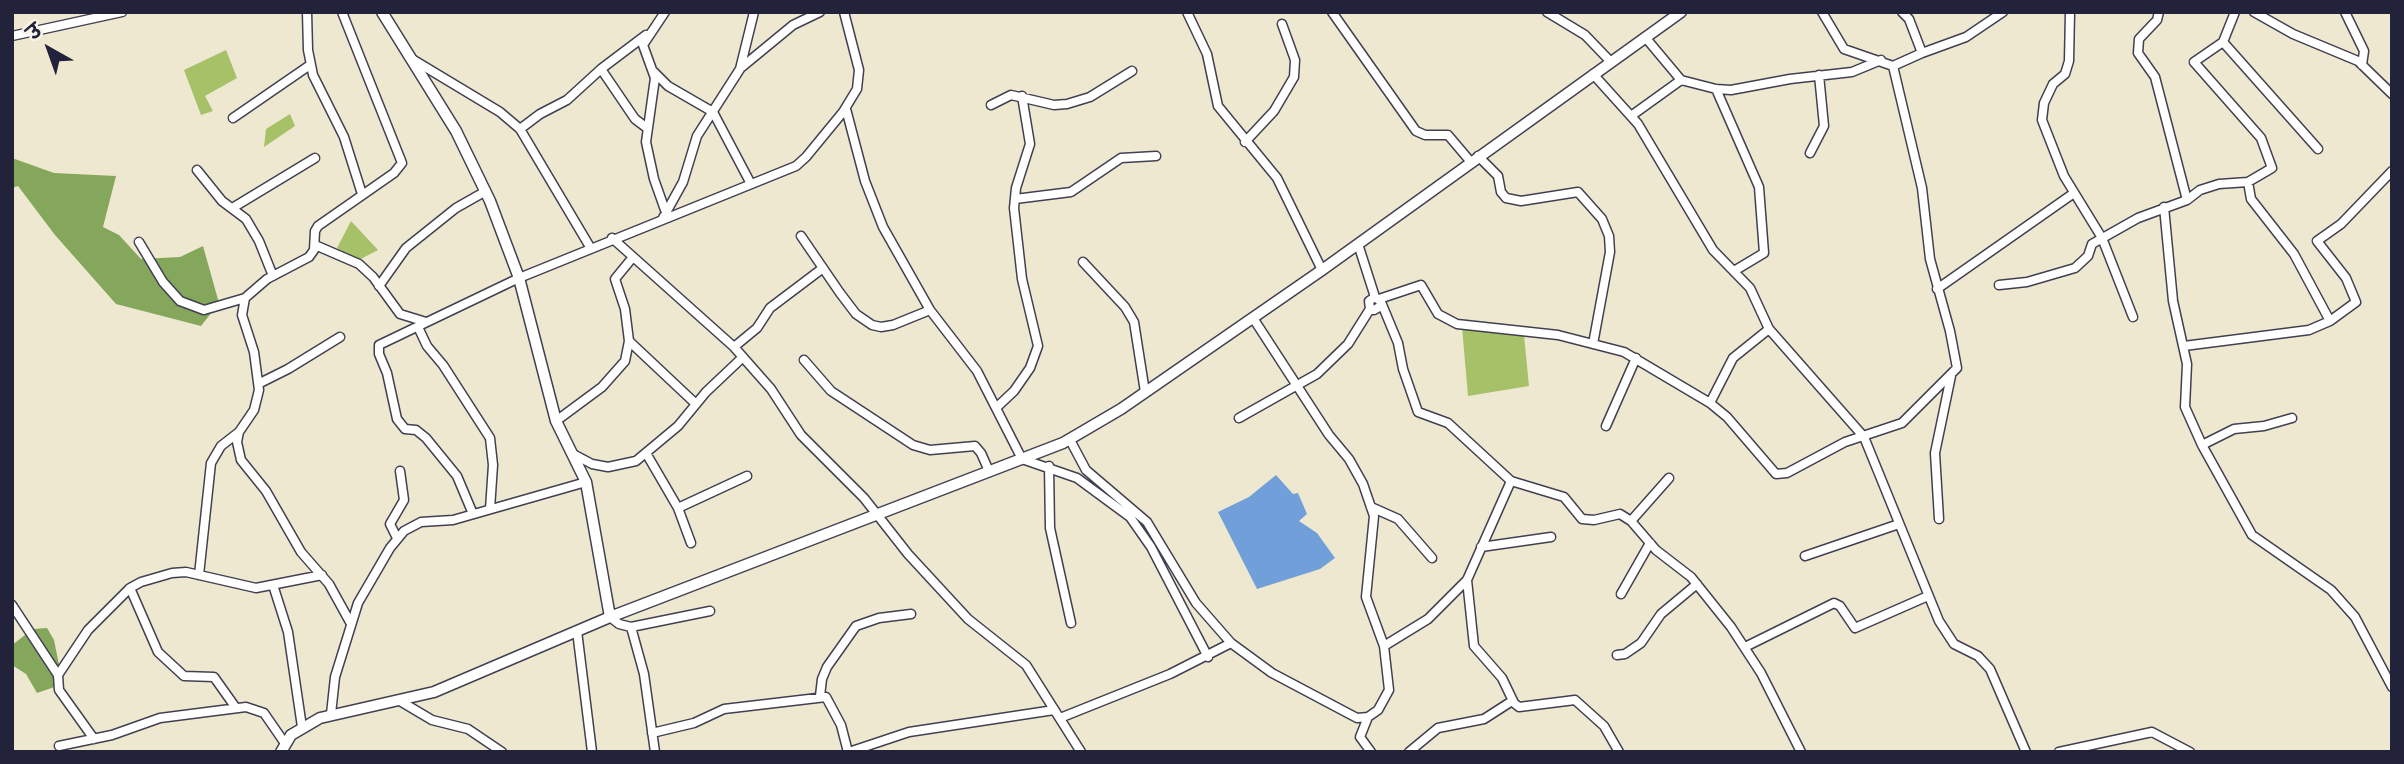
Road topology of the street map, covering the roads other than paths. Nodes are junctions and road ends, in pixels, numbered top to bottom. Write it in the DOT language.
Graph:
graph roads {
  1 [pos="122,12"];
  2 [pos="307,12"];
  3 [pos="342,12"];
  4 [pos="382,12"];
  5 [pos="665,12"];
  6 [pos="754,12"];
  7 [pos="820,12"];
  8 [pos="844,12"];
  9 [pos="1187,12"];
  10 [pos="1332,12"];
  11 [pos="1548,12"];
  12 [pos="1681,12"];
  13 [pos="1822,12"];
  14 [pos="1902,12"];
  15 [pos="2003,12"];
  16 [pos="2070,12"];
  17 [pos="2159,12"];
  18 [pos="2235,12"];
  19 [pos="2254,12"];
  20 [pos="2345,12"];
  21 [pos="1282,24"];
  22 [pos="648,34"];
  23 [pos="12,36"];
  24 [pos="1644,37"];
  25 [pos="2223,42"];
  26 [pos="1922,53"];
  27 [pos="411,59"];
  28 [pos="1881,60"];
  29 [pos="1610,61"];
  30 [pos="310,65"];
  31 [pos="2362,65"];
  32 [pos="1893,66"];
  33 [pos="601,69"];
  34 [pos="740,69"];
  35 [pos="1132,71"];
  36 [pos="654,72"];
  37 [pos="1593,74"];
  38 [pos="1819,75"];
  39 [pos="1681,79"];
  40 [pos="1716,89"];
  41 [pos="2392,94"];
  42 [pos="1022,96"];
  43 [pos="991,105"];
  44 [pos="846,109"];
  45 [pos="713,112"];
  46 [pos="1631,116"];
  47 [pos="233,118"];
  48 [pos="647,128"];
  49 [pos="520,130"];
  50 [pos="1245,142"];
  51 [pos="2318,149"];
  52 [pos="1810,153"];
  53 [pos="1156,156"];
  54 [pos="315,158"];
  55 [pos="1474,158"];
  56 [pos="197,170"];
  57 [pos="2392,171"];
  58 [pos="2248,182"];
  59 [pos="751,184"];
  60 [pos="486,191"];
  61 [pos="2074,193"];
  62 [pos="362,194"];
  63 [pos="1015,199"];
  64 [pos="2187,200"];
  65 [pos="234,207"];
  66 [pos="2164,207"];
  67 [pos="664,214"];
  68 [pos="801,236"];
  69 [pos="612,238"];
  70 [pos="2102,238"];
  71 [pos="139,242"];
  72 [pos="1358,244"];
  73 [pos="315,245"];
  74 [pos="590,247"];
  75 [pos="634,257"];
  76 [pos="1083,262"];
  77 [pos="823,268"];
  78 [pos="1322,270"];
  79 [pos="1734,271"];
  80 [pos="274,276"];
  81 [pos="519,278"];
  82 [pos="1999,285"];
  83 [pos="379,286"];
  84 [pos="1937,289"];
  85 [pos="245,298"];
  86 [pos="1378,301"];
  87 [pos="930,310"];
  88 [pos="2133,317"];
  89 [pos="1253,318"];
  90 [pos="2330,321"];
  91 [pos="422,325"];
  92 [pos="1769,329"];
  93 [pos="340,337"];
  94 [pos="629,341"];
  95 [pos="1593,344"];
  96 [pos="2184,346"];
  97 [pos="734,347"];
  98 [pos="743,357"];
  99 [pos="1636,358"];
  100 [pos="804,360"];
  101 [pos="1951,375"];
  102 [pos="260,383"];
  103 [pos="1297,387"];
  104 [pos="1145,392"];
  105 [pos="1710,403"];
  106 [pos="696,404"];
  107 [pos="997,407"];
  108 [pos="1239,418"];
  109 [pos="2292,418"];
  110 [pos="556,421"];
  111 [pos="1606,426"];
  112 [pos="239,432"];
  113 [pos="1864,437"];
  114 [pos="1070,440"];
  115 [pos="2202,445"];
  116 [pos="646,453"];
  117 [pos="575,455"];
  118 [pos="1022,459"];
  119 [pos="1049,466"];
  120 [pos="400,471"];
  121 [pos="989,471"];
  122 [pos="747,476"];
  123 [pos="1669,478"];
  124 [pos="1511,481"];
  125 [pos="586,482"];
  126 [pos="1371,507"];
  127 [pos="678,508"];
  128 [pos="490,509"];
  129 [pos="473,514"];
  130 [pos="878,516"];
  131 [pos="1939,519"];
  132 [pos="1631,521"];
  133 [pos="1899,524"];
  134 [pos="1551,537"];
  135 [pos="397,538"];
  136 [pos="691,542"];
  137 [pos="1650,543"];
  138 [pos="1482,547"];
  139 [pos="1805,556"];
  140 [pos="1432,558"];
  141 [pos="199,575"];
  142 [pos="322,575"];
  143 [pos="1467,580"];
  144 [pos="1697,584"];
  145 [pos="273,585"];
  146 [pos="130,588"];
  147 [pos="1621,594"];
  148 [pos="1928,596"];
  149 [pos="12,605"];
  150 [pos="710,611"];
  151 [pos="911,614"];
  152 [pos="610,617"];
  153 [pos="351,622"];
  154 [pos="1071,623"];
  155 [pos="631,627"];
  156 [pos="577,631"];
  157 [pos="1229,644"];
  158 [pos="1384,646"];
  159 [pos="1745,647"];
  160 [pos="1618,655"];
  161 [pos="1211,656"];
  162 [pos="58,675"];
  163 [pos="2392,687"];
  164 [pos="820,696"];
  165 [pos="1512,701"];
  166 [pos="400,702"];
  167 [pos="236,708"];
  168 [pos="1054,709"];
  169 [pos="331,714"];
  170 [pos="1368,717"];
  171 [pos="1060,718"];
  172 [pos="302,727"];
  173 [pos="653,733"];
  174 [pos="94,739"];
  175 [pos="59,746"];
  176 [pos="283,747"];
  177 [pos="502,752"];
  178 [pos="592,752"];
  179 [pos="655,752"];
  180 [pos="848,752"];
  181 [pos="1081,752"];
  182 [pos="1371,752"];
  183 [pos="1409,752"];
  184 [pos="1619,752"];
  185 [pos="1801,752"];
  186 [pos="2026,752"];
  187 [pos="2059,752"];
  188 [pos="2190,752"];
  1 -- 23 [label="street"];
  2 -- 30 [label="street"];
  3 -- 62 [label="street"];
  4 -- 27 [label="street"];
  5 -- 22 [label="street"];
  6 -- 34 [label="street"];
  7 -- 34 [label="street"];
  8 -- 44 [label="street"];
  9 -- 50 [label="street"];
  10 -- 55 [label="street"];
  11 -- 29 [label="street"];
  12 -- 24 [label="street"];
  13 -- 28 [label="street"];
  14 -- 26 [label="street"];
  15 -- 26 [label="street"];
  16 -- 61 [label="street"];
  17 -- 64 [label="street"];
  18 -- 25 [label="street"];
  19 -- 31 [label="street"];
  20 -- 31 [label="street"];
  21 -- 50 [label="street"];
  22 -- 33 [label="street"];
  22 -- 36 [label="street"];
  24 -- 29 [label="street"];
  24 -- 39 [label="street"];
  25 -- 51 [label="street"];
  25 -- 58 [label="street"];
  26 -- 32 [label="street"];
  27 -- 49 [label="street"];
  27 -- 60 [label="street"];
  28 -- 32 [label="street"];
  28 -- 38 [label="street"];
  29 -- 37 [label="street"];
  30 -- 47 [label="street"];
  30 -- 62 [label="street"];
  31 -- 41 [label="street"];
  32 -- 84 [label="street"];
  33 -- 48 [label="street"];
  33 -- 49 [label="street"];
  34 -- 45 [label="street"];
  35 -- 42 [label="street"];
  36 -- 45 [label="street"];
  36 -- 48 [label="street"];
  37 -- 46 [label="street"];
  37 -- 55 [label="street"];
  38 -- 40 [label="street"];
  38 -- 52 [label="street"];
  39 -- 40 [label="street"];
  39 -- 46 [label="street"];
  40 -- 79 [label="street"];
  42 -- 43 [label="street"];
  42 -- 63 [label="street"];
  44 -- 59 [label="street"];
  44 -- 87 [label="street"];
  45 -- 59 [label="street"];
  45 -- 67 [label="street"];
  46 -- 79 [label="street"];
  48 -- 67 [label="street"];
  49 -- 74 [label="street"];
  50 -- 78 [label="street"];
  53 -- 63 [label="street"];
  54 -- 65 [label="street"];
  55 -- 72 [label="street"];
  55 -- 95 [label="street"];
  56 -- 65 [label="street"];
  57 -- 90 [label="street"];
  58 -- 64 [label="street"];
  58 -- 90 [label="street"];
  59 -- 67 [label="street"];
  60 -- 81 [label="street"];
  60 -- 83 [label="street"];
  61 -- 70 [label="street"];
  61 -- 84 [label="street"];
  62 -- 73 [label="street"];
  63 -- 107 [label="street"];
  64 -- 66 [label="street"];
  65 -- 80 [label="street"];
  66 -- 70 [label="street"];
  66 -- 96 [label="street"];
  67 -- 69 [label="street"];
  68 -- 77 [label="street"];
  69 -- 74 [label="street"];
  69 -- 75 [label="street"];
  70 -- 82 [label="street"];
  70 -- 88 [label="street"];
  71 -- 85 [label="street"];
  72 -- 78 [label="street"];
  72 -- 86 [label="street"];
  73 -- 80 [label="street"];
  73 -- 83 [label="street"];
  74 -- 81 [label="street"];
  75 -- 94 [label="street"];
  75 -- 97 [label="street"];
  76 -- 104 [label="street"];
  77 -- 87 [label="street"];
  77 -- 97 [label="street"];
  78 -- 89 [label="street"];
  79 -- 92 [label="street"];
  80 -- 85 [label="street"];
  81 -- 91 [label="street"];
  81 -- 110 [label="street"];
  83 -- 91 [label="street"];
  84 -- 101 [label="street"];
  85 -- 102 [label="street"];
  86 -- 95 [label="street"];
  86 -- 103 [label="street"];
  86 -- 124 [label="street"];
  87 -- 107 [label="street"];
  89 -- 103 [label="street"];
  89 -- 104 [label="street"];
  90 -- 96 [label="street"];
  91 -- 128 [label="street"];
  91 -- 129 [label="street"];
  92 -- 105 [label="street"];
  92 -- 113 [label="street"];
  93 -- 102 [label="street"];
  94 -- 106 [label="street"];
  94 -- 110 [label="street"];
  95 -- 99 [label="street"];
  96 -- 115 [label="street"];
  97 -- 98 [label="street"];
  98 -- 106 [label="street"];
  98 -- 130 [label="street"];
  99 -- 105 [label="street"];
  99 -- 111 [label="street"];
  100 -- 121 [label="street"];
  101 -- 113 [label="street"];
  101 -- 131 [label="street"];
  102 -- 112 [label="street"];
  103 -- 108 [label="street"];
  103 -- 126 [label="street"];
  104 -- 114 [label="street"];
  105 -- 113 [label="street"];
  106 -- 116 [label="street"];
  107 -- 118 [label="street"];
  109 -- 115 [label="street"];
  110 -- 117 [label="street"];
  112 -- 141 [label="street"];
  112 -- 142 [label="street"];
  113 -- 133 [label="street"];
  114 -- 118 [label="street"];
  114 -- 157 [label="street"];
  115 -- 163 [label="street"];
  116 -- 117 [label="street"];
  116 -- 127 [label="street"];
  117 -- 125 [label="street"];
  118 -- 119 [label="street"];
  118 -- 121 [label="street"];
  119 -- 154 [label="street"];
  119 -- 161 [label="street"];
  120 -- 135 [label="street"];
  121 -- 130 [label="street"];
  122 -- 127 [label="street"];
  123 -- 132 [label="street"];
  124 -- 132 [label="street"];
  124 -- 138 [label="street"];
  125 -- 128 [label="street"];
  125 -- 152 [label="street"];
  126 -- 140 [label="street"];
  126 -- 158 [label="street"];
  127 -- 136 [label="street"];
  128 -- 129 [label="street"];
  129 -- 135 [label="street"];
  130 -- 152 [label="street"];
  130 -- 168 [label="street"];
  132 -- 137 [label="street"];
  133 -- 139 [label="street"];
  133 -- 148 [label="street"];
  134 -- 138 [label="street"];
  135 -- 153 [label="street"];
  137 -- 144 [label="street"];
  137 -- 147 [label="street"];
  138 -- 143 [label="street"];
  141 -- 145 [label="street"];
  141 -- 146 [label="street"];
  142 -- 145 [label="street"];
  142 -- 153 [label="street"];
  143 -- 158 [label="street"];
  143 -- 165 [label="street"];
  144 -- 159 [label="street"];
  144 -- 160 [label="street"];
  145 -- 172 [label="street"];
  146 -- 162 [label="street"];
  146 -- 167 [label="street"];
  148 -- 159 [label="street"];
  148 -- 186 [label="street"];
  149 -- 162 [label="street"];
  150 -- 155 [label="street"];
  151 -- 164 [label="street"];
  152 -- 155 [label="street"];
  152 -- 156 [label="street"];
  153 -- 169 [label="street"];
  155 -- 173 [label="street"];
  156 -- 166 [label="street"];
  156 -- 178 [label="street"];
  157 -- 161 [label="street"];
  157 -- 170 [label="street"];
  158 -- 170 [label="street"];
  159 -- 185 [label="street"];
  161 -- 171 [label="street"];
  162 -- 174 [label="street"];
  164 -- 173 [label="street"];
  164 -- 180 [label="street"];
  165 -- 183 [label="street"];
  165 -- 184 [label="street"];
  166 -- 169 [label="street"];
  166 -- 177 [label="street"];
  167 -- 174 [label="street"];
  167 -- 176 [label="street"];
  168 -- 171 [label="street"];
  168 -- 180 [label="street"];
  169 -- 172 [label="street"];
  170 -- 182 [label="street"];
  171 -- 181 [label="street"];
  172 -- 176 [label="street"];
  173 -- 179 [label="street"];
  174 -- 175 [label="street"];
  187 -- 188 [label="street"];
}
